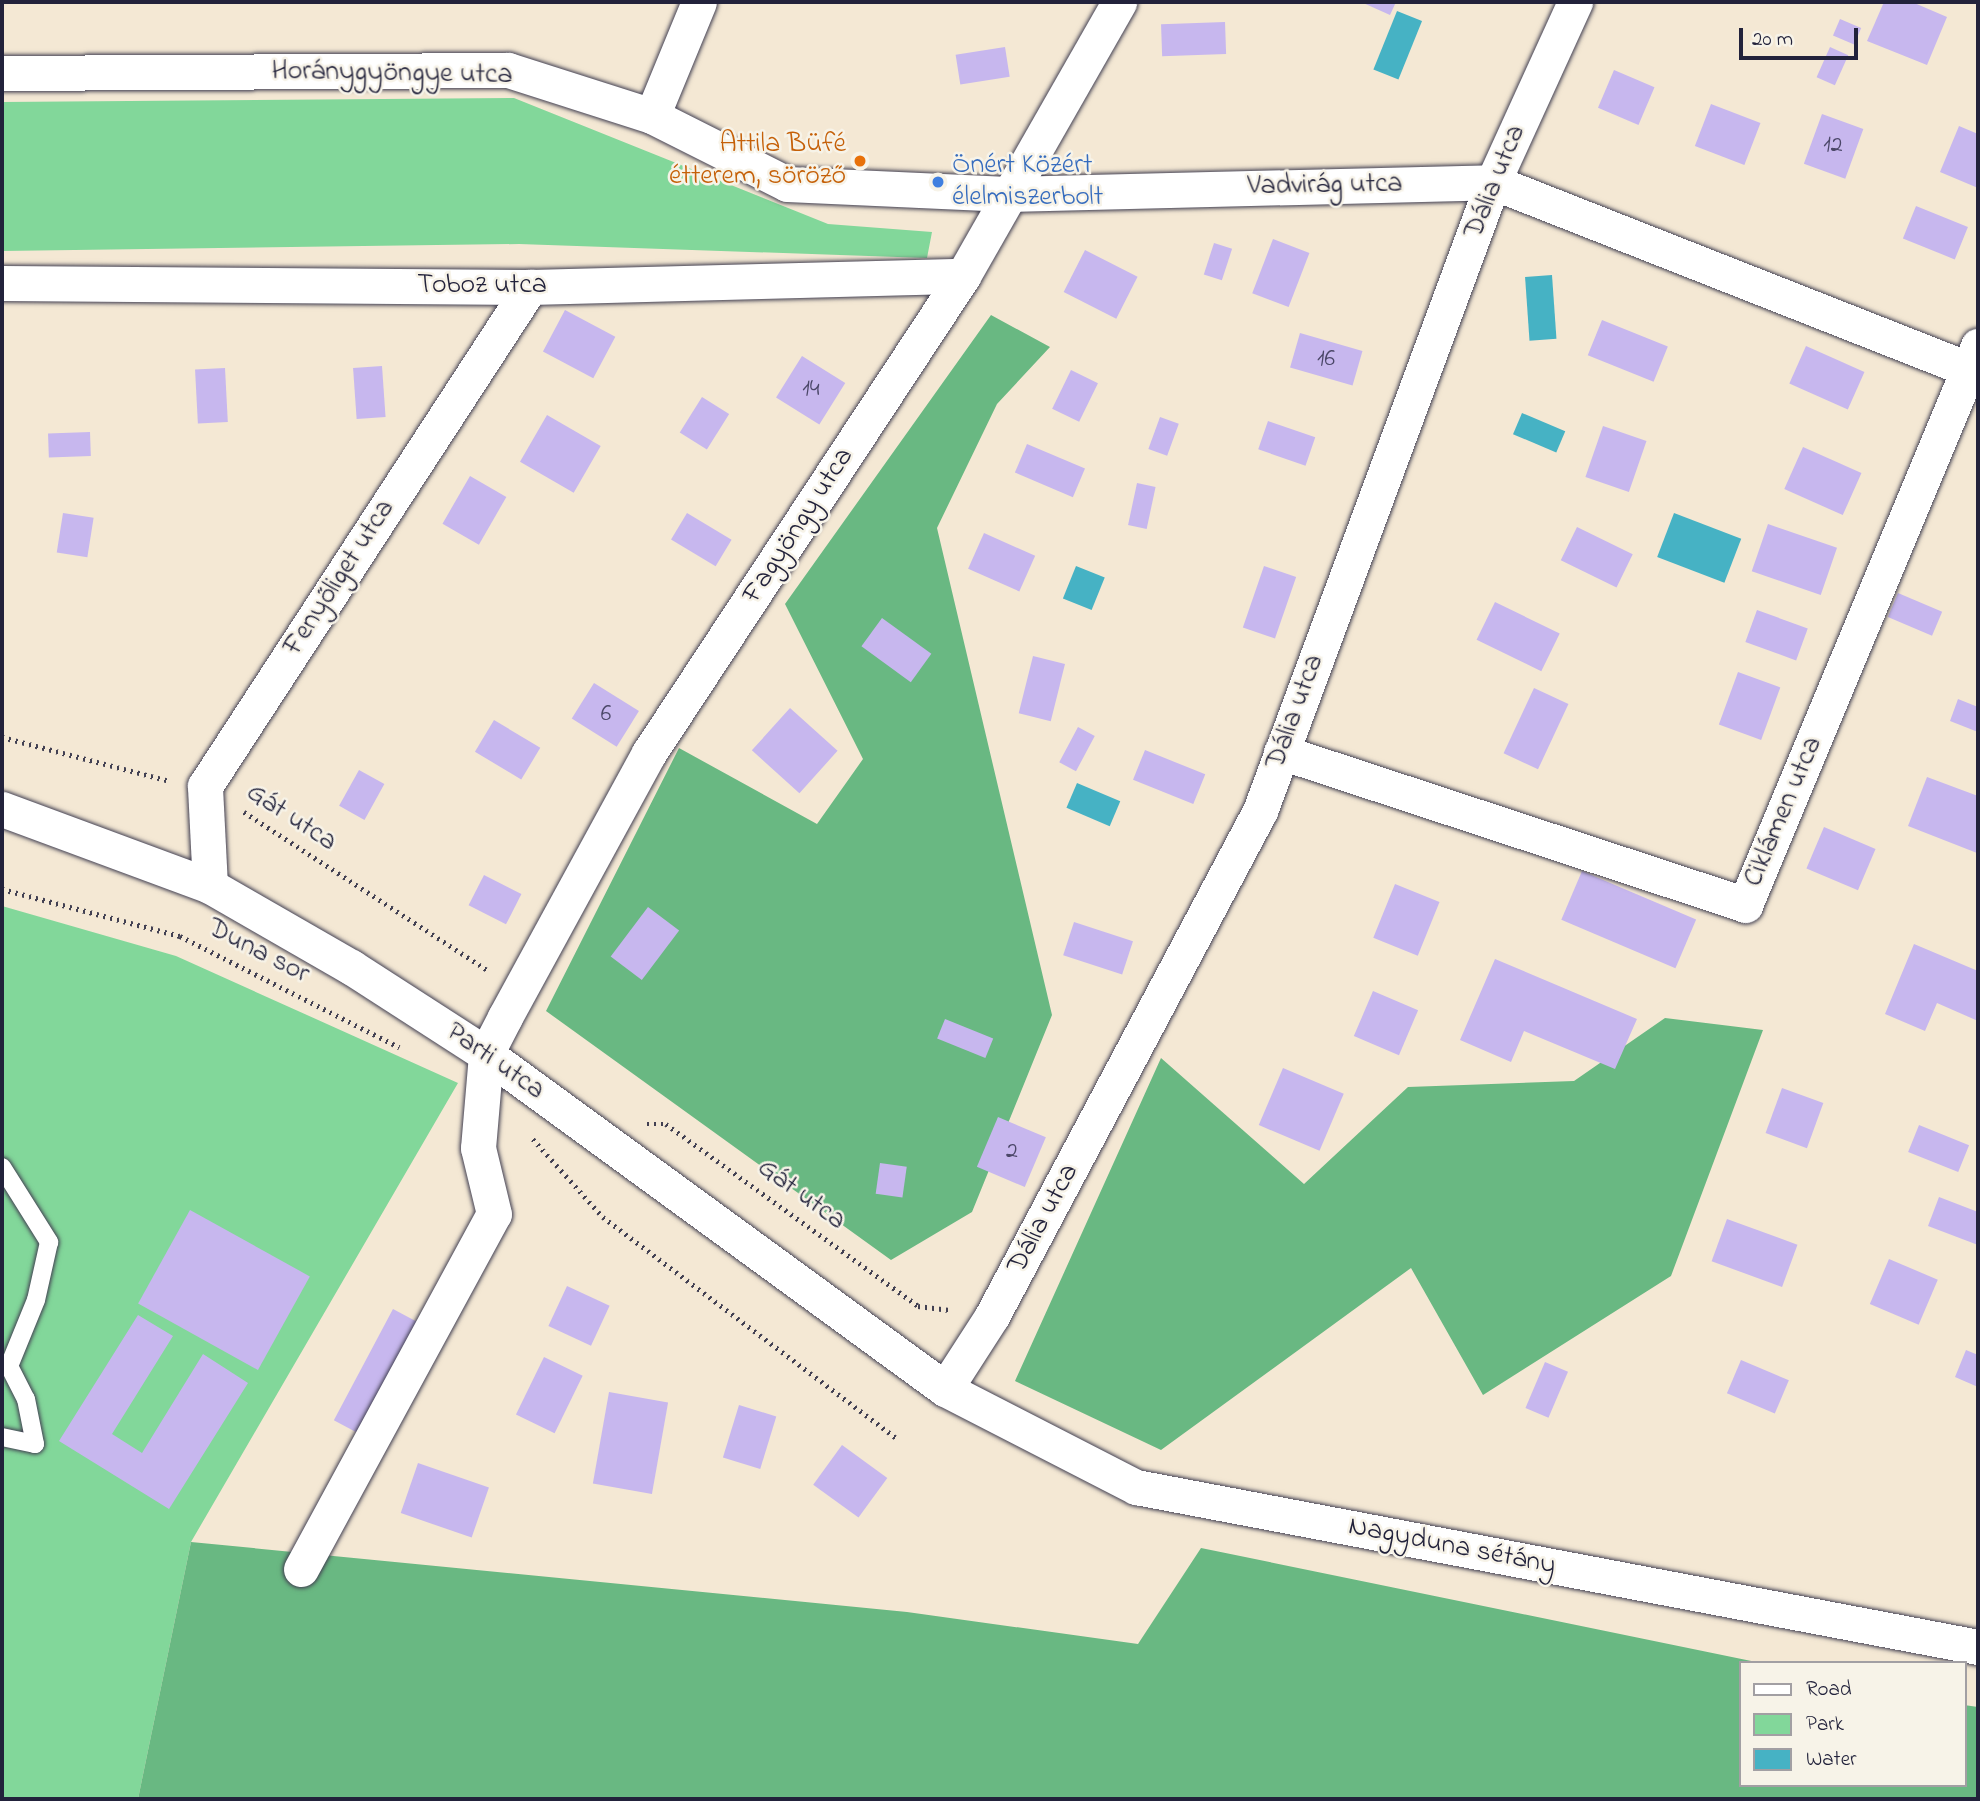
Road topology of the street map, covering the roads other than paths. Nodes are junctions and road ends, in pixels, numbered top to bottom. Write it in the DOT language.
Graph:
graph roads {
  1 [pos="699,2"];
  2 [pos="1119,2"];
  3 [pos="1575,2"];
  4 [pos="2,73"];
  5 [pos="652,116"];
  6 [pos="1493,182"];
  7 [pos="1008,194"];
  8 [pos="963,276"];
  9 [pos="2,283"];
  10 [pos="530,287"];
  11 [pos="1975,362"];
  12 [pos="1281,752"];
  13 [pos="2,809"];
  14 [pos="210,886"];
  15 [pos="486,1054"];
  16 [pos="2,1167"];
  17 [pos="945,1390"];
  18 [pos="2,1437"];
  19 [pos="301,1569"];
  20 [pos="1977,1635"];
  1 -- 5 [label="street"];
  2 -- 7 [label="street, Fagyöngy utca"];
  3 -- 6 [label="street, Dália utca"];
  4 -- 5 [label="street, Horánygyöngye utca"];
  5 -- 7 [label="street, Vadvirág utca"];
  6 -- 7 [label="street, Vadvirág utca"];
  6 -- 11 [label="street, Vadvirág utca"];
  6 -- 12 [label="street, Dália utca"];
  7 -- 8 [label="street, Fagyöngy utca"];
  8 -- 10 [label="street, Toboz utca"];
  8 -- 15 [label="street, Fagyöngy utca"];
  9 -- 10 [label="street, Toboz utca"];
  10 -- 14 [label="street, Fenyőliget utca"];
  11 -- 12 [label="street, Ciklámen utca"];
  12 -- 17 [label="street, Dália utca"];
  13 -- 14 [label="street, Parti utca"];
  14 -- 15 [label="street, Parti utca"];
  15 -- 17 [label="street, Parti utca"];
  15 -- 19 [label="street"];
  16 -- 18 [label="lane"];
  17 -- 20 [label="street, Nagyduna sétány"];
}
